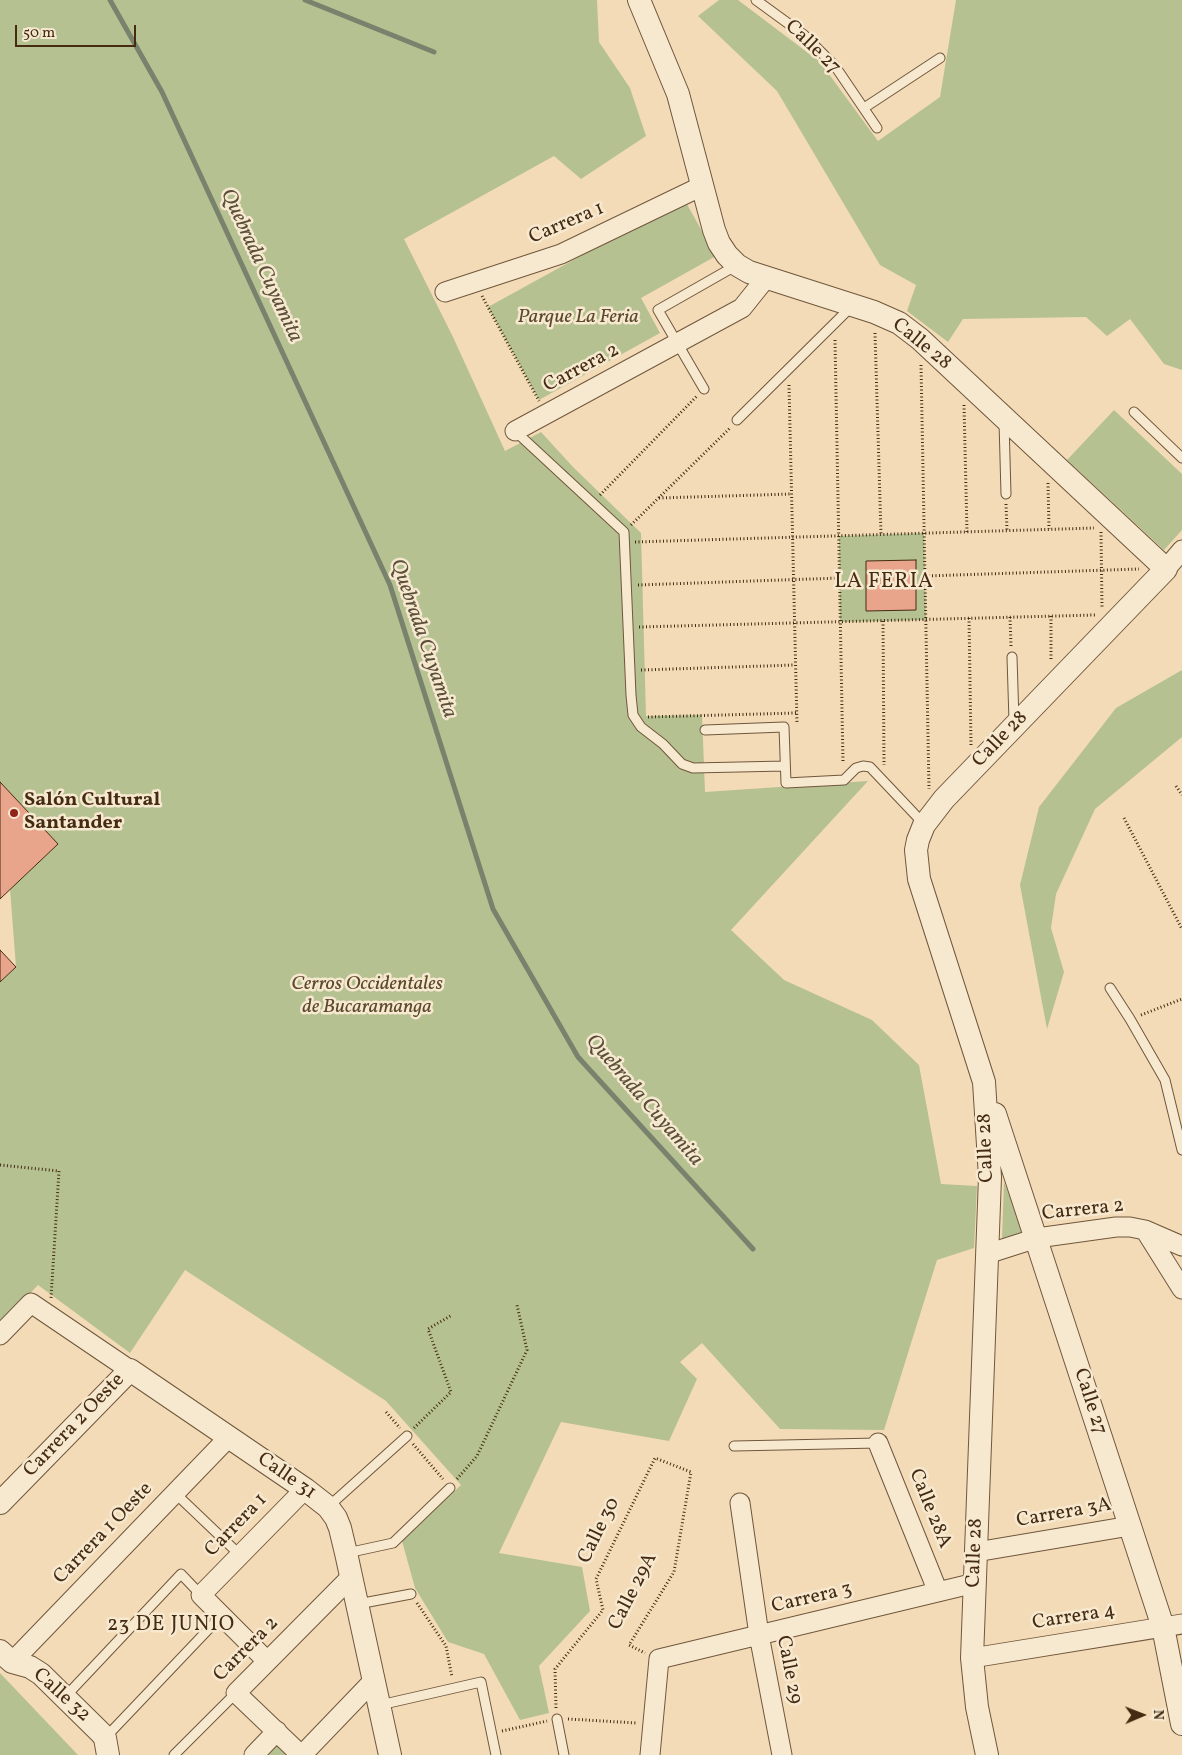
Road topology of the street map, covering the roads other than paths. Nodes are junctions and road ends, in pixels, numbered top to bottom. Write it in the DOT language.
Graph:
graph roads {
  1 [pos="639,0"];
  2 [pos="756,0"];
  3 [pos="940,58"];
  4 [pos="864,108"];
  5 [pos="877,128"];
  6 [pos="702,186"];
  7 [pos="737,265"];
  8 [pos="766,278"];
  9 [pos="445,292"];
  10 [pos="853,305"];
  11 [pos="677,343"];
  12 [pos="704,389"];
  13 [pos="1134,412"];
  14 [pos="1003,417"];
  15 [pos="737,420"];
  16 [pos="515,431"];
  17 [pos="1182,458"];
  18 [pos="1006,494"];
  19 [pos="1182,550"];
  20 [pos="1166,569"];
  21 [pos="1012,657"];
  22 [pos="1014,726"];
  23 [pos="705,730"];
  24 [pos="785,766"];
  25 [pos="927,821"];
  26 [pos="1110,988"];
  27 [pos="984,1082"];
  28 [pos="1182,1150"];
  29 [pos="1145,1230"];
  30 [pos="1035,1238"];
  31 [pos="1182,1246"];
  32 [pos="987,1254"];
  33 [pos="1182,1289"];
  34 [pos="0,1335"];
  35 [pos="130,1370"];
  36 [pos="407,1436"];
  37 [pos="229,1437"];
  38 [pos="878,1443"];
  39 [pos="734,1446"];
  40 [pos="305,1488"];
  41 [pos="450,1488"];
  42 [pos="175,1493"];
  43 [pos="0,1503"];
  44 [pos="740,1503"];
  45 [pos="328,1507"];
  46 [pos="1130,1526"];
  47 [pos="976,1552"];
  48 [pos="346,1553"];
  49 [pos="240,1555"];
  50 [pos="352,1576"];
  51 [pos="975,1583"];
  52 [pos="938,1592"];
  53 [pos="411,1594"];
  54 [pos="201,1595"];
  55 [pos="358,1604"];
  56 [pos="222,1615"];
  57 [pos="1172,1625"];
  58 [pos="759,1635"];
  59 [pos="6,1656"];
  60 [pos="972,1658"];
  61 [pos="267,1661"];
  62 [pos="374,1680"];
  63 [pos="236,1693"];
  64 [pos="65,1697"];
  65 [pos="379,1705"];
  66 [pos="557,1719"];
  67 [pos="1182,1724"];
  68 [pos="277,1732"];
  69 [pos="106,1746"];
  70 [pos="174,1755"];
  71 [pos="254,1755"];
  72 [pos="302,1755"];
  73 [pos="390,1755"];
  74 [pos="496,1755"];
  75 [pos="564,1755"];
  76 [pos="650,1755"];
  77 [pos="782,1755"];
  78 [pos="986,1755"];
  1 -- 6 [label="street, Calle 28"];
  2 -- 4 [label="lane, Calle 27"];
  3 -- 4 [label="lane"];
  4 -- 5 [label="lane, Calle 27"];
  6 -- 7 [label="street, Calle 28"];
  6 -- 9 [label="street, Carrera 1"];
  7 -- 8 [label="street, Calle 28"];
  7 -- 11 [label="lane"];
  8 -- 10 [label="street, Calle 28"];
  8 -- 11 [label="street, Carrera 2"];
  10 -- 14 [label="street, Calle 28"];
  10 -- 15 [label="lane"];
  11 -- 12 [label="lane"];
  11 -- 16 [label="street, Carrera 2"];
  13 -- 17 [label="lane"];
  14 -- 18 [label="lane"];
  14 -- 20 [label="street, Calle 28"];
  16 -- 24 [label="lane"];
  19 -- 20 [label="street"];
  20 -- 22 [label="street, Calle 28"];
  21 -- 22 [label="lane"];
  22 -- 25 [label="street, Calle 28"];
  23 -- 24 [label="lane"];
  24 -- 25 [label="lane"];
  25 -- 27 [label="street, Calle 28"];
  26 -- 28 [label="lane"];
  27 -- 30 [label="street, Calle 27"];
  27 -- 32 [label="street, Calle 28"];
  29 -- 30 [label="street, Carrera 2"];
  29 -- 31 [label="street, Carrera 2"];
  29 -- 33 [label="street"];
  30 -- 32 [label="street, Carrera 2"];
  30 -- 46 [label="street, Calle 27"];
  32 -- 47 [label="street, Calle 28"];
  34 -- 35 [label="street, Calle 31"];
  35 -- 37 [label="street, Calle 31"];
  35 -- 43 [label="street, Carrera 2 Oeste"];
  36 -- 45 [label="lane"];
  37 -- 40 [label="street, Calle 31"];
  37 -- 42 [label="street, Carrera 1 Oeste"];
  38 -- 39 [label="lane"];
  38 -- 52 [label="street, Calle 28A"];
  40 -- 45 [label="street, Calle 31"];
  40 -- 49 [label="street, Carrera 1"];
  41 -- 48 [label="lane"];
  42 -- 49 [label="lane"];
  42 -- 59 [label="street, Carrera 1 Oeste"];
  44 -- 58 [label="street, Calle 29"];
  45 -- 48 [label="street, Calle 31"];
  46 -- 47 [label="street, Carrera 3A"];
  46 -- 57 [label="street, Calle 27"];
  47 -- 51 [label="street, Calle 28"];
  48 -- 50 [label="street, Calle 31"];
  49 -- 54 [label="street, Carrera 1"];
  50 -- 55 [label="street, Calle 31"];
  50 -- 61 [label="street, Carrera 2"];
  51 -- 52 [label="street, Carrera 3"];
  51 -- 60 [label="street, Calle 28"];
  52 -- 58 [label="street, Carrera 3"];
  53 -- 55 [label="lane"];
  54 -- 56 [label="street"];
  54 -- 64 [label="lane"];
  55 -- 62 [label="street, Calle 31"];
  56 -- 61 [label="street"];
  56 -- 69 [label="lane"];
  57 -- 60 [label="street, Carrera 4"];
  57 -- 67 [label="street, Calle 27"];
  58 -- 76 [label="street, Carrera 3"];
  58 -- 77 [label="street, Calle 29"];
  59 -- 64 [label="street, Calle 32"];
  60 -- 78 [label="street, Calle 28"];
  61 -- 63 [label="street, Carrera 2"];
  62 -- 65 [label="street, Calle 31"];
  62 -- 72 [label="street"];
  63 -- 68 [label="street"];
  63 -- 70 [label="lane, Carrera 2"];
  64 -- 69 [label="street, Calle 32"];
  65 -- 73 [label="street, Calle 31"];
  65 -- 74 [label="lane"];
  66 -- 75 [label="lane"];
  68 -- 71 [label="street"];
  68 -- 72 [label="street"];
}
